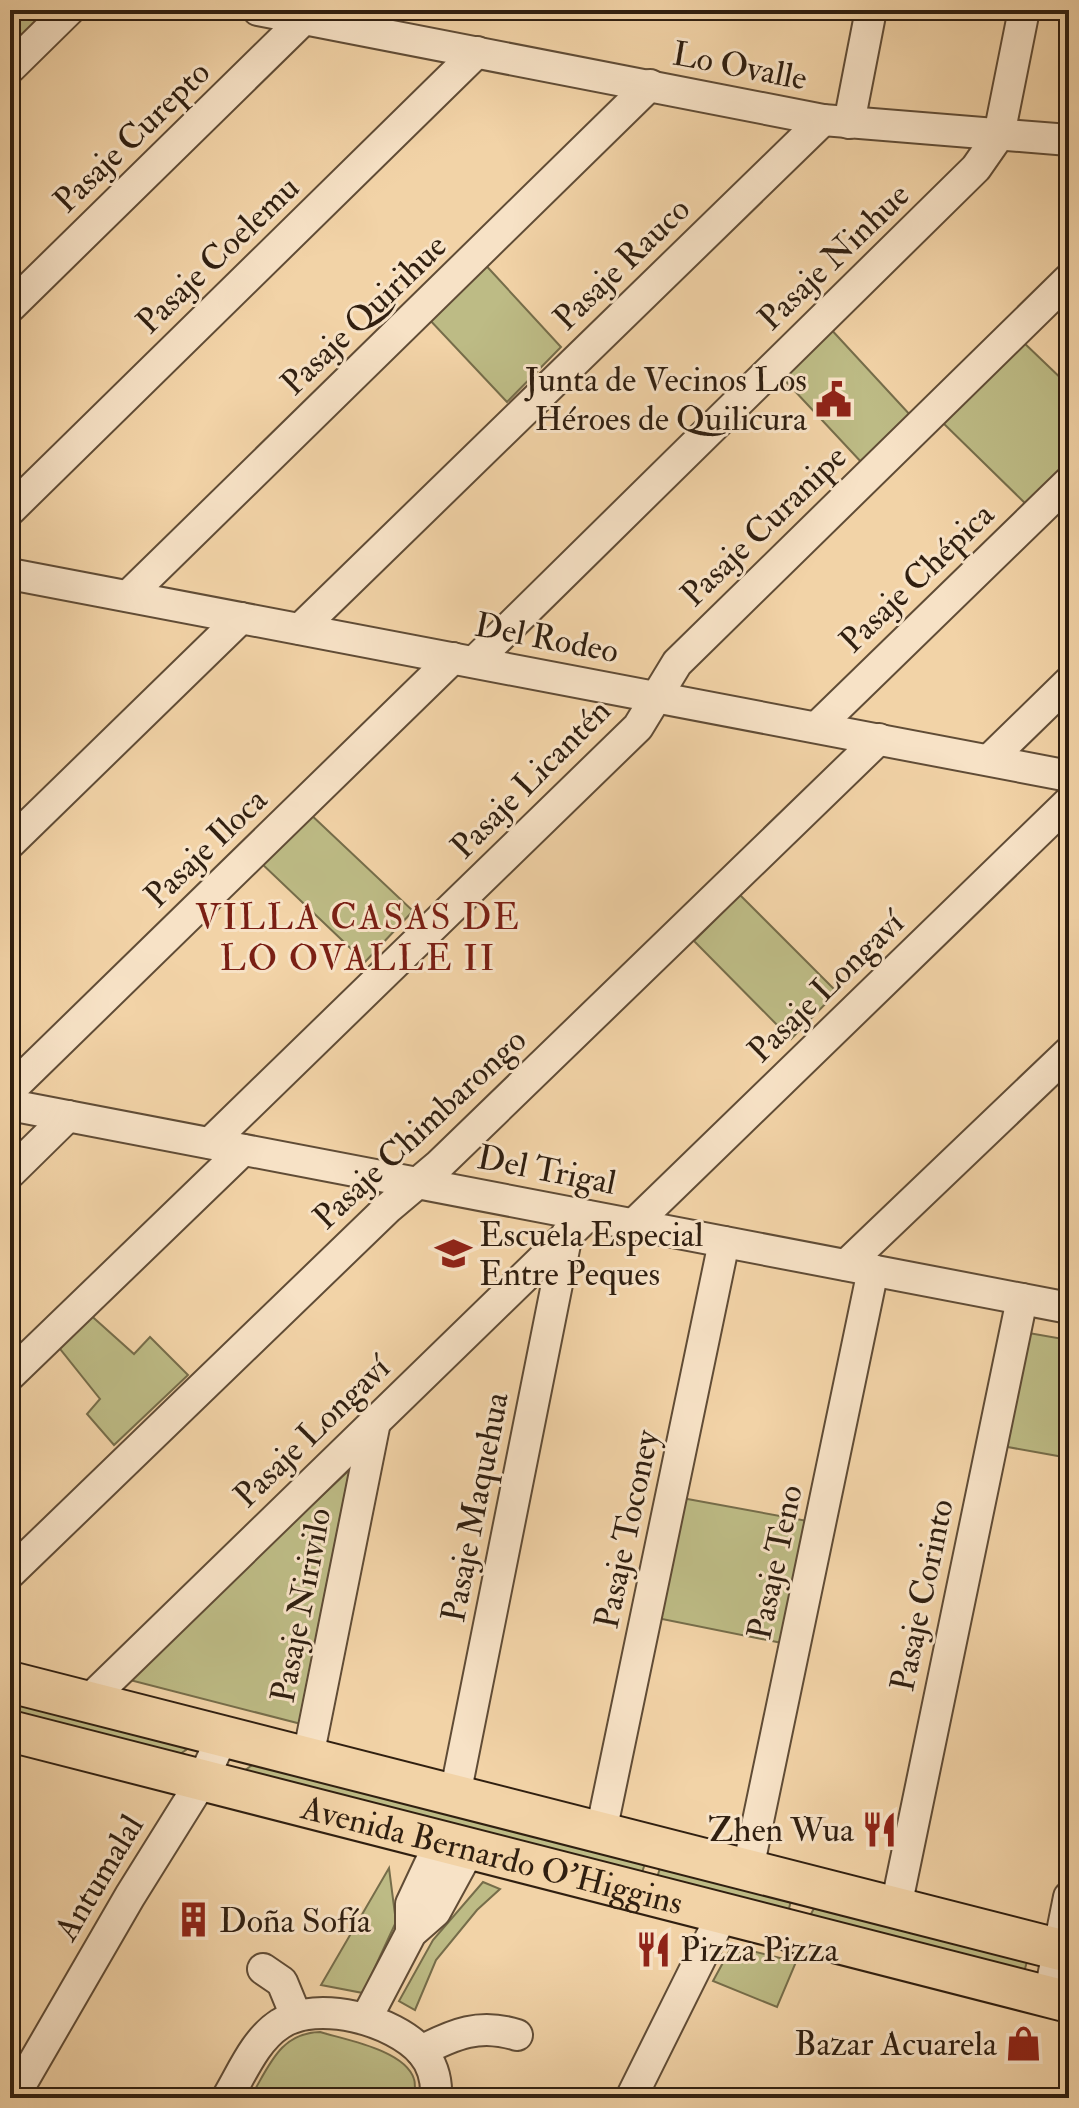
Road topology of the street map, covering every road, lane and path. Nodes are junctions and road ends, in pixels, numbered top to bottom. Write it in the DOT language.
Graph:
graph roads {
  1 [pos="69,10"];
  2 [pos="258,10"];
  3 [pos="871,10"];
  4 [pos="1024,10"];
  5 [pos="309,14"];
  6 [pos="477,52"];
  7 [pos="10,68"];
  8 [pos="650,85"];
  9 [pos="836,121"];
  10 [pos="999,135"];
  11 [pos="1069,140"];
  12 [pos="1069,279"];
  13 [pos="10,307"];
  14 [pos="1069,482"];
  15 [pos="10,510"];
  16 [pos="16,581"];
  17 [pos="128,596"];
  18 [pos="241,618"];
  19 [pos="300,629"];
  20 [pos="463,660"];
  21 [pos="1069,682"];
  22 [pos="656,697"];
  23 [pos="817,727"];
  24 [pos="879,739"];
  25 [pos="989,760"];
  26 [pos="1069,776"];
  27 [pos="1069,802"];
  28 [pos="10,843"];
  29 [pos="1069,1052"];
  30 [pos="10,1090"];
  31 [pos="10,1105"];
  32 [pos="68,1116"];
  33 [pos="210,1143"];
  34 [pos="243,1150"];
  35 [pos="10,1173"];
  36 [pos="417,1183"];
  37 [pos="634,1224"];
  38 [pos="577,1225"];
  39 [pos="724,1242"];
  40 [pos="860,1268"];
  41 [pos="1022,1299"];
  42 [pos="1069,1308"];
  43 [pos="10,1375"];
  44 [pos="375,1422"];
  45 [pos="10,1573"];
  46 [pos="10,1682"];
  47 [pos="88,1701"];
  48 [pos="10,1731"];
  49 [pos="223,1735"];
  50 [pos="308,1757"];
  51 [pos="203,1779"];
  52 [pos="455,1795"];
  53 [pos="601,1832"];
  54 [pos="455,1844"];
  55 [pos="663,1848"];
  56 [pos="748,1869"];
  57 [pos="815,1887"];
  58 [pos="648,1894"];
  59 [pos="1069,1897"];
  60 [pos="896,1907"];
  61 [pos="723,1913"];
  62 [pos="779,1928"];
  63 [pos="1064,1950"];
  64 [pos="263,1969"];
  65 [pos="1059,1999"];
  66 [pos="296,2016"];
  67 [pos="366,2019"];
  68 [pos="517,2035"];
  69 [pos="421,2051"];
  70 [pos="13,2098"];
  71 [pos="227,2098"];
  72 [pos="436,2098"];
  73 [pos="631,2098"];
  1 -- 7 [label="street"];
  2 -- 5 [label="street, Lo Ovalle"];
  3 -- 9 [label="street"];
  4 -- 10 [label="street"];
  5 -- 6 [label="street, Lo Ovalle"];
  5 -- 13 [label="street, Pasaje Curepto"];
  6 -- 8 [label="street, Lo Ovalle"];
  6 -- 15 [label="street, Pasaje Coelemu"];
  8 -- 9 [label="street, Lo Ovalle"];
  8 -- 17 [label="street, Pasaje Quirihue"];
  9 -- 10 [label="street, Lo Ovalle"];
  9 -- 19 [label="street, Pasaje Rauco"];
  10 -- 11 [label="street, Lo Ovalle"];
  10 -- 20 [label="street, Pasaje Ninhue"];
  12 -- 22 [label="street, Pasaje Curanipe"];
  14 -- 23 [label="street, Pasaje Chépica"];
  16 -- 17 [label="street, Del Rodeo"];
  17 -- 18 [label="street, Del Rodeo"];
  18 -- 19 [label="street, Del Rodeo"];
  18 -- 28 [label="street"];
  19 -- 20 [label="street, Del Rodeo"];
  20 -- 22 [label="street, Del Rodeo"];
  20 -- 30 [label="street, Pasaje Iloca"];
  21 -- 25 [label="street"];
  22 -- 23 [label="street, Del Rodeo"];
  22 -- 33 [label="street, Pasaje Licantén"];
  23 -- 24 [label="street, Del Rodeo"];
  24 -- 25 [label="street, Del Rodeo"];
  24 -- 36 [label="street, Pasaje Chimbarongo"];
  25 -- 26 [label="street, Del Rodeo"];
  27 -- 37 [label="street, Pasaje Longaví"];
  29 -- 40 [label="street"];
  31 -- 32 [label="street, Del Trigal"];
  32 -- 33 [label="street, Del Trigal"];
  32 -- 35 [label="street"];
  33 -- 34 [label="street, Del Trigal"];
  34 -- 36 [label="street, Del Trigal"];
  34 -- 43 [label="street"];
  36 -- 38 [label="street, Del Trigal"];
  36 -- 45 [label="street, Pasaje Chimbarongo"];
  37 -- 38 [label="street, Del Trigal"];
  37 -- 39 [label="street, Del Trigal"];
  38 -- 44 [label="street, Pasaje Longaví"];
  38 -- 52 [label="street, Pasaje Maquehua"];
  39 -- 40 [label="street, Del Trigal"];
  39 -- 53 [label="street, Pasaje Toconey"];
  40 -- 41 [label="street, Del Trigal"];
  40 -- 56 [label="street, Pasaje Teno"];
  41 -- 42 [label="street, Del Trigal"];
  41 -- 60 [label="street, Pasaje Corinto"];
  44 -- 47 [label="street, Pasaje Longaví"];
  44 -- 50 [label="street, Pasaje Nirivilo"];
  46 -- 47 [label="main road, Avenida Bernardo O'Higgins"];
  47 -- 49 [label="main road, Avenida Bernardo O'Higgins"];
  48 -- 51 [label="main road, Avenida Bernardo O'Higgins"];
  49 -- 50 [label="main road, Avenida Bernardo O'Higgins"];
  49 -- 51 [label="street, Antumalal"];
  50 -- 52 [label="main road, Avenida Bernardo O'Higgins"];
  51 -- 54 [label="main road, Avenida Bernardo O'Higgins"];
  51 -- 70 [label="street, Antumalal"];
  52 -- 53 [label="main road, Avenida Bernardo O'Higgins"];
  53 -- 55 [label="main road, Avenida Bernardo O'Higgins"];
  54 -- 58 [label="main road, Avenida Bernardo O'Higgins"];
  54 -- 67 [label="street"];
  55 -- 56 [label="main road, Avenida Bernardo O'Higgins"];
  55 -- 58 [label="main road"];
  56 -- 57 [label="main road, Avenida Bernardo O'Higgins"];
  57 -- 60 [label="main road, Avenida Bernardo O'Higgins"];
  57 -- 62 [label="main road"];
  58 -- 61 [label="main road, Avenida Bernardo O'Higgins"];
  59 -- 63 [label="street"];
  60 -- 63 [label="main road, Avenida Bernardo O'Higgins"];
  61 -- 62 [label="main road, Avenida Bernardo O'Higgins"];
  61 -- 73 [label="street"];
  62 -- 65 [label="main road, Avenida Bernardo O'Higgins"];
  63 -- 65 [label="street"];
  64 -- 66 [label="street"];
  66 -- 67 [label="street"];
  66 -- 71 [label="street"];
  67 -- 69 [label="street"];
  68 -- 69 [label="street"];
  69 -- 72 [label="street"];
}
